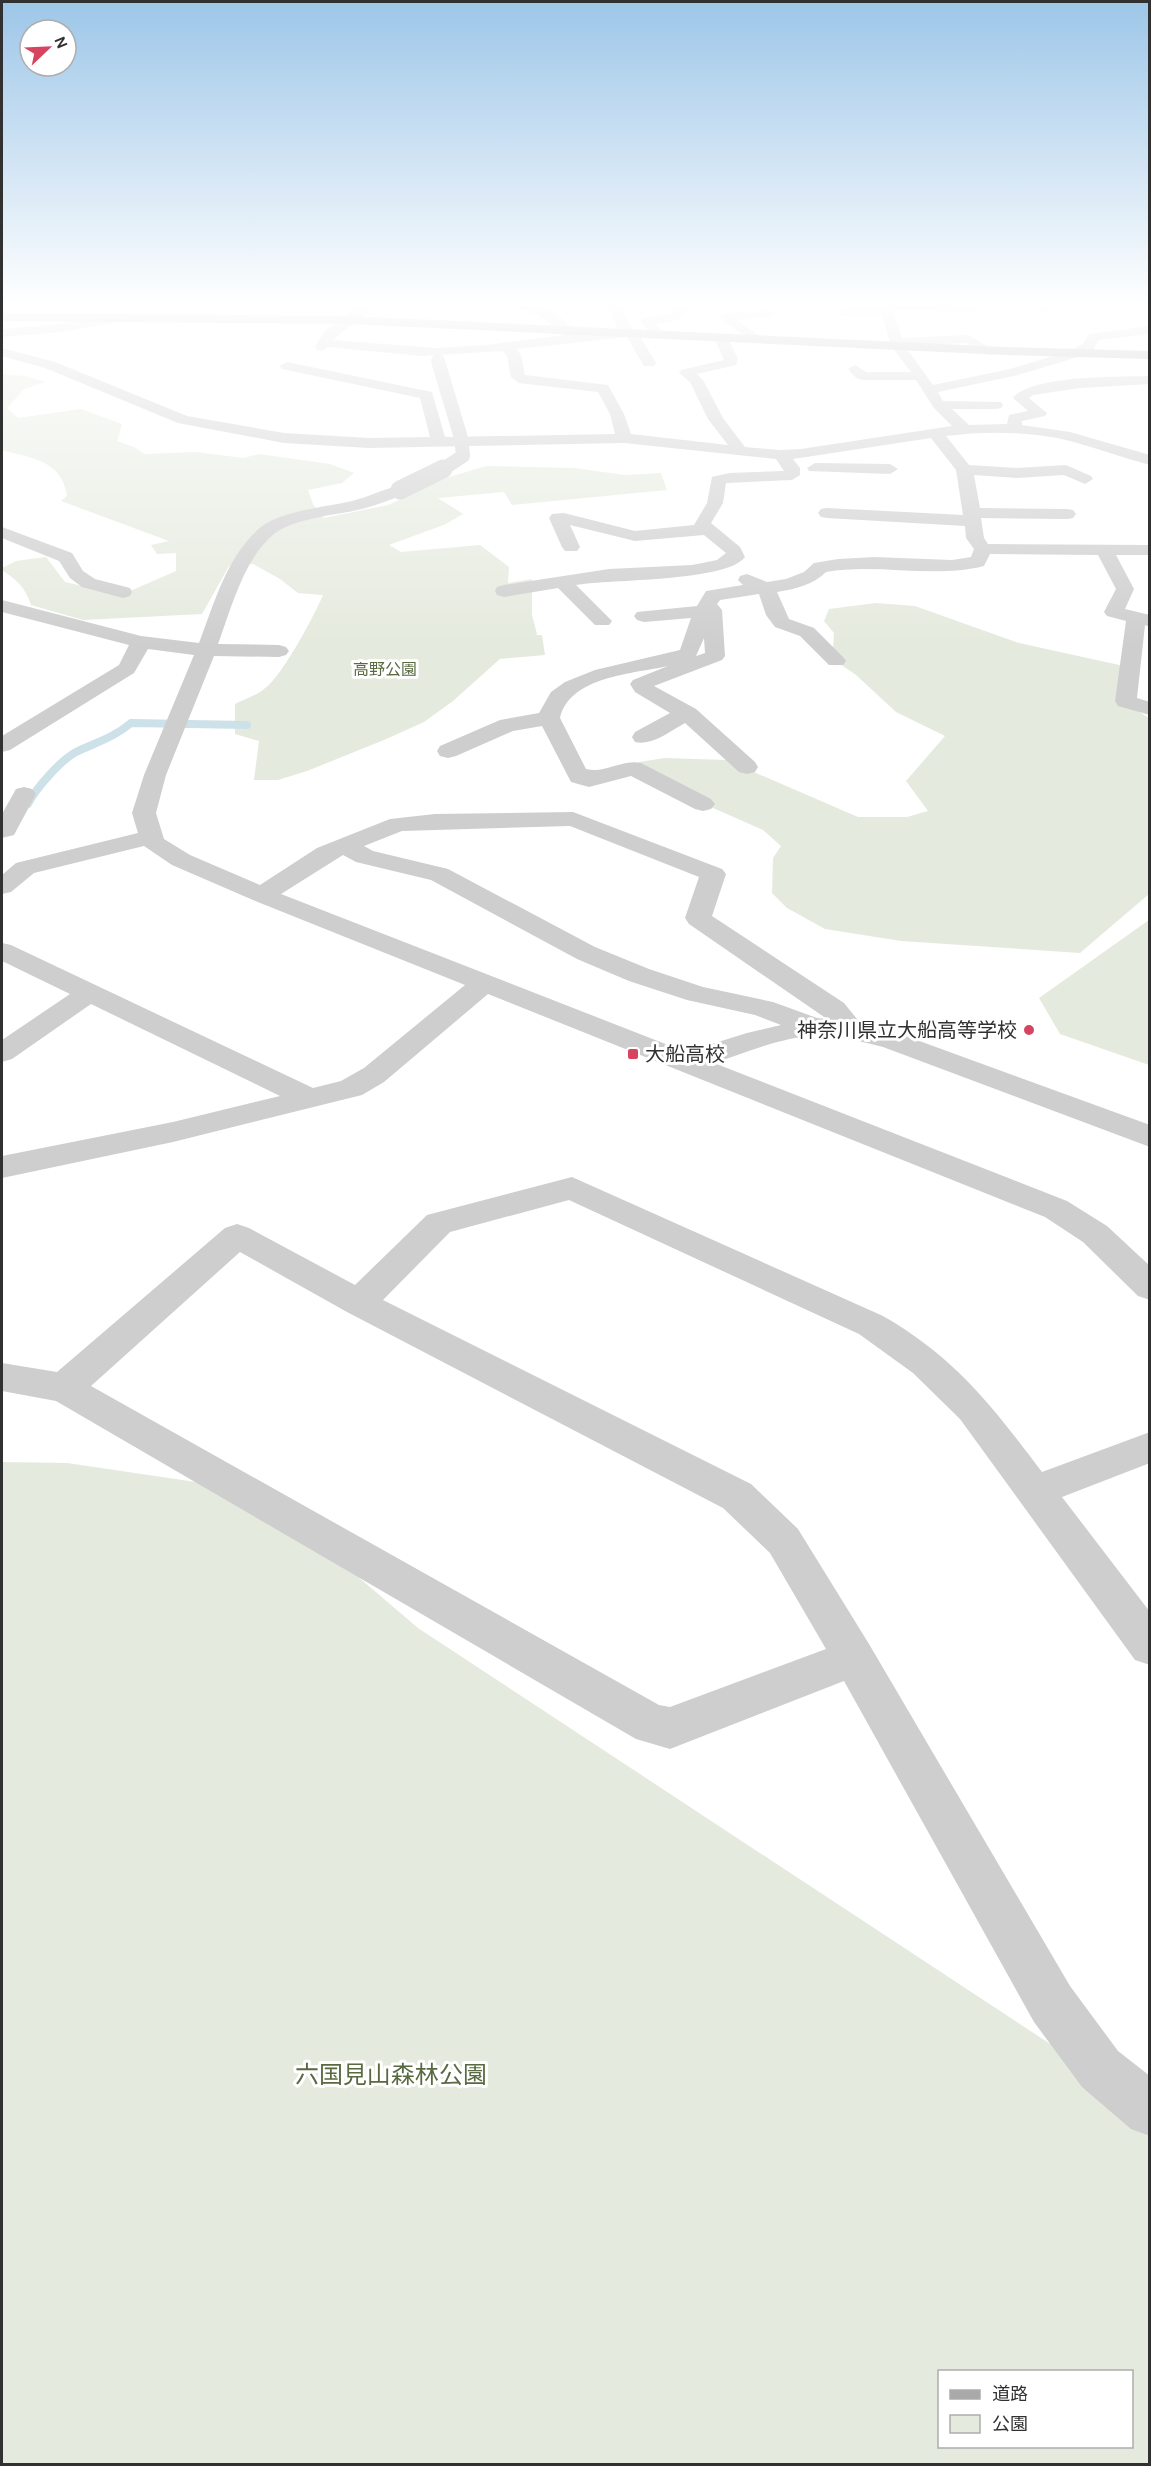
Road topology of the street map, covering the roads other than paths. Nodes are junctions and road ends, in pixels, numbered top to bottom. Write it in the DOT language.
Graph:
graph roads {
  1 [pos="177,416"];
  2 [pos="433,416"];
  3 [pos="455,416"];
  4 [pos="618,416"];
  5 [pos="715,416"];
  6 [pos="951,416"];
  7 [pos="1024,416"];
  8 [pos="1092,425"];
  9 [pos="964,429"];
  10 [pos="1016,429"];
  11 [pos="935,433"];
  12 [pos="1063,435"];
  13 [pos="624,438"];
  14 [pos="1128,441"];
  15 [pos="440,442"];
  16 [pos="1101,446"];
  17 [pos="740,450"];
  18 [pos="780,455"];
  19 [pos="1149,460"];
  20 [pos="792,468"];
  21 [pos="890,469"];
  22 [pos="964,469"];
  23 [pos="1085,478"];
  24 [pos="827,513"];
  25 [pos="1067,514"];
  26 [pos="972,517"];
  27 [pos="707,529"];
  28 [pos="2,532"];
  29 [pos="571,547"];
  30 [pos="983,549"];
  31 [pos="1149,550"];
  32 [pos="1105,551"];
  33 [pos="719,564"];
  34 [pos="563,584"];
  35 [pos="766,588"];
  36 [pos="504,591"];
  37 [pos="123,592"];
  38 [pos="2,606"];
  39 [pos="705,608"];
  40 [pos="644,616"];
  41 [pos="1143,620"];
  42 [pos="602,621"];
  43 [pos="141,642"];
  44 [pos="206,650"];
  45 [pos="279,651"];
  46 [pos="836,661"];
  47 [pos="1129,661"];
  48 [pos="1149,664"];
  49 [pos="1149,709"];
  50 [pos="686,713"];
  51 [pos="549,718"];
  52 [pos="643,737"];
  53 [pos="2,745"];
  54 [pos="448,751"];
  55 [pos="747,767"];
  56 [pos="24,794"];
  57 [pos="703,804"];
  58 [pos="2,831"];
  59 [pos="151,837"];
  60 [pos="345,846"];
  61 [pos="2,859"];
  62 [pos="25,868"];
  63 [pos="2,887"];
  64 [pos="262,896"];
  65 [pos="2,951"];
  66 [pos="485,983"];
  67 [pos="91,992"];
  68 [pos="813,1027"];
  69 [pos="851,1030"];
  70 [pos="2,1053"];
  71 [pos="685,1062"];
  72 [pos="312,1099"];
  73 [pos="1149,1137"];
  74 [pos="2,1167"];
  75 [pos="1149,1287"];
  76 [pos="359,1303"];
  77 [pos="2,1377"];
  78 [pos="64,1388"];
  79 [pos="1149,1447"];
  80 [pos="1035,1491"];
  81 [pos="1149,1646"];
  82 [pos="854,1659"];
  83 [pos="1149,2110"];
  1 -- 15 [label="street"];
  2 -- 15 [label="street"];
  3 -- 44 [label="street, bridge"];
  4 -- 13 [label="street"];
  5 -- 17 [label="street"];
  6 -- 9 [label="street"];
  7 -- 10 [label="street"];
  8 -- 12 [label="street"];
  9 -- 10 [label="street"];
  9 -- 11 [label="street"];
  10 -- 12 [label="street"];
  11 -- 18 [label="street"];
  11 -- 22 [label="street"];
  12 -- 16 [label="street"];
  13 -- 15 [label="street"];
  13 -- 17 [label="street"];
  14 -- 16 [label="street"];
  16 -- 19 [label="street"];
  17 -- 18 [label="street"];
  18 -- 20 [label="street"];
  20 -- 21 [label="street"];
  20 -- 27 [label="street"];
  22 -- 23 [label="street"];
  22 -- 26 [label="street"];
  24 -- 26 [label="street"];
  25 -- 26 [label="street"];
  26 -- 30 [label="street"];
  27 -- 29 [label="street"];
  27 -- 33 [label="street"];
  28 -- 37 [label="street"];
  30 -- 32 [label="street"];
  30 -- 35 [label="street"];
  31 -- 32 [label="street"];
  32 -- 41 [label="street"];
  33 -- 34 [label="street"];
  33 -- 35 [label="street"];
  34 -- 36 [label="street"];
  34 -- 42 [label="street"];
  35 -- 39 [label="street"];
  35 -- 46 [label="street"];
  38 -- 43 [label="street"];
  39 -- 40 [label="street"];
  39 -- 50 [label="street"];
  39 -- 51 [label="street"];
  41 -- 47 [label="street"];
  43 -- 44 [label="street"];
  43 -- 53 [label="street"];
  44 -- 45 [label="street"];
  44 -- 59 [label="street"];
  47 -- 48 [label="street"];
  47 -- 49 [label="street"];
  50 -- 52 [label="street"];
  50 -- 55 [label="street"];
  51 -- 54 [label="street"];
  51 -- 57 [label="street"];
  56 -- 58 [label="street"];
  59 -- 62 [label="street"];
  59 -- 64 [label="street"];
  60 -- 64 [label="street"];
  60 -- 68 [label="street"];
  60 -- 69 [label="street"];
  61 -- 62 [label="street"];
  62 -- 63 [label="street"];
  64 -- 66 [label="street"];
  65 -- 67 [label="street"];
  66 -- 71 [label="street"];
  66 -- 72 [label="street"];
  67 -- 70 [label="street"];
  67 -- 72 [label="street"];
  68 -- 69 [label="street"];
  68 -- 71 [label="street"];
  69 -- 73 [label="street"];
  71 -- 75 [label="street"];
  72 -- 74 [label="street"];
  76 -- 78 [label="street"];
  76 -- 80 [label="street"];
  76 -- 82 [label="street"];
  77 -- 78 [label="street"];
  78 -- 82 [label="street"];
  79 -- 80 [label="street"];
  80 -- 81 [label="street"];
  82 -- 83 [label="street"];
}
